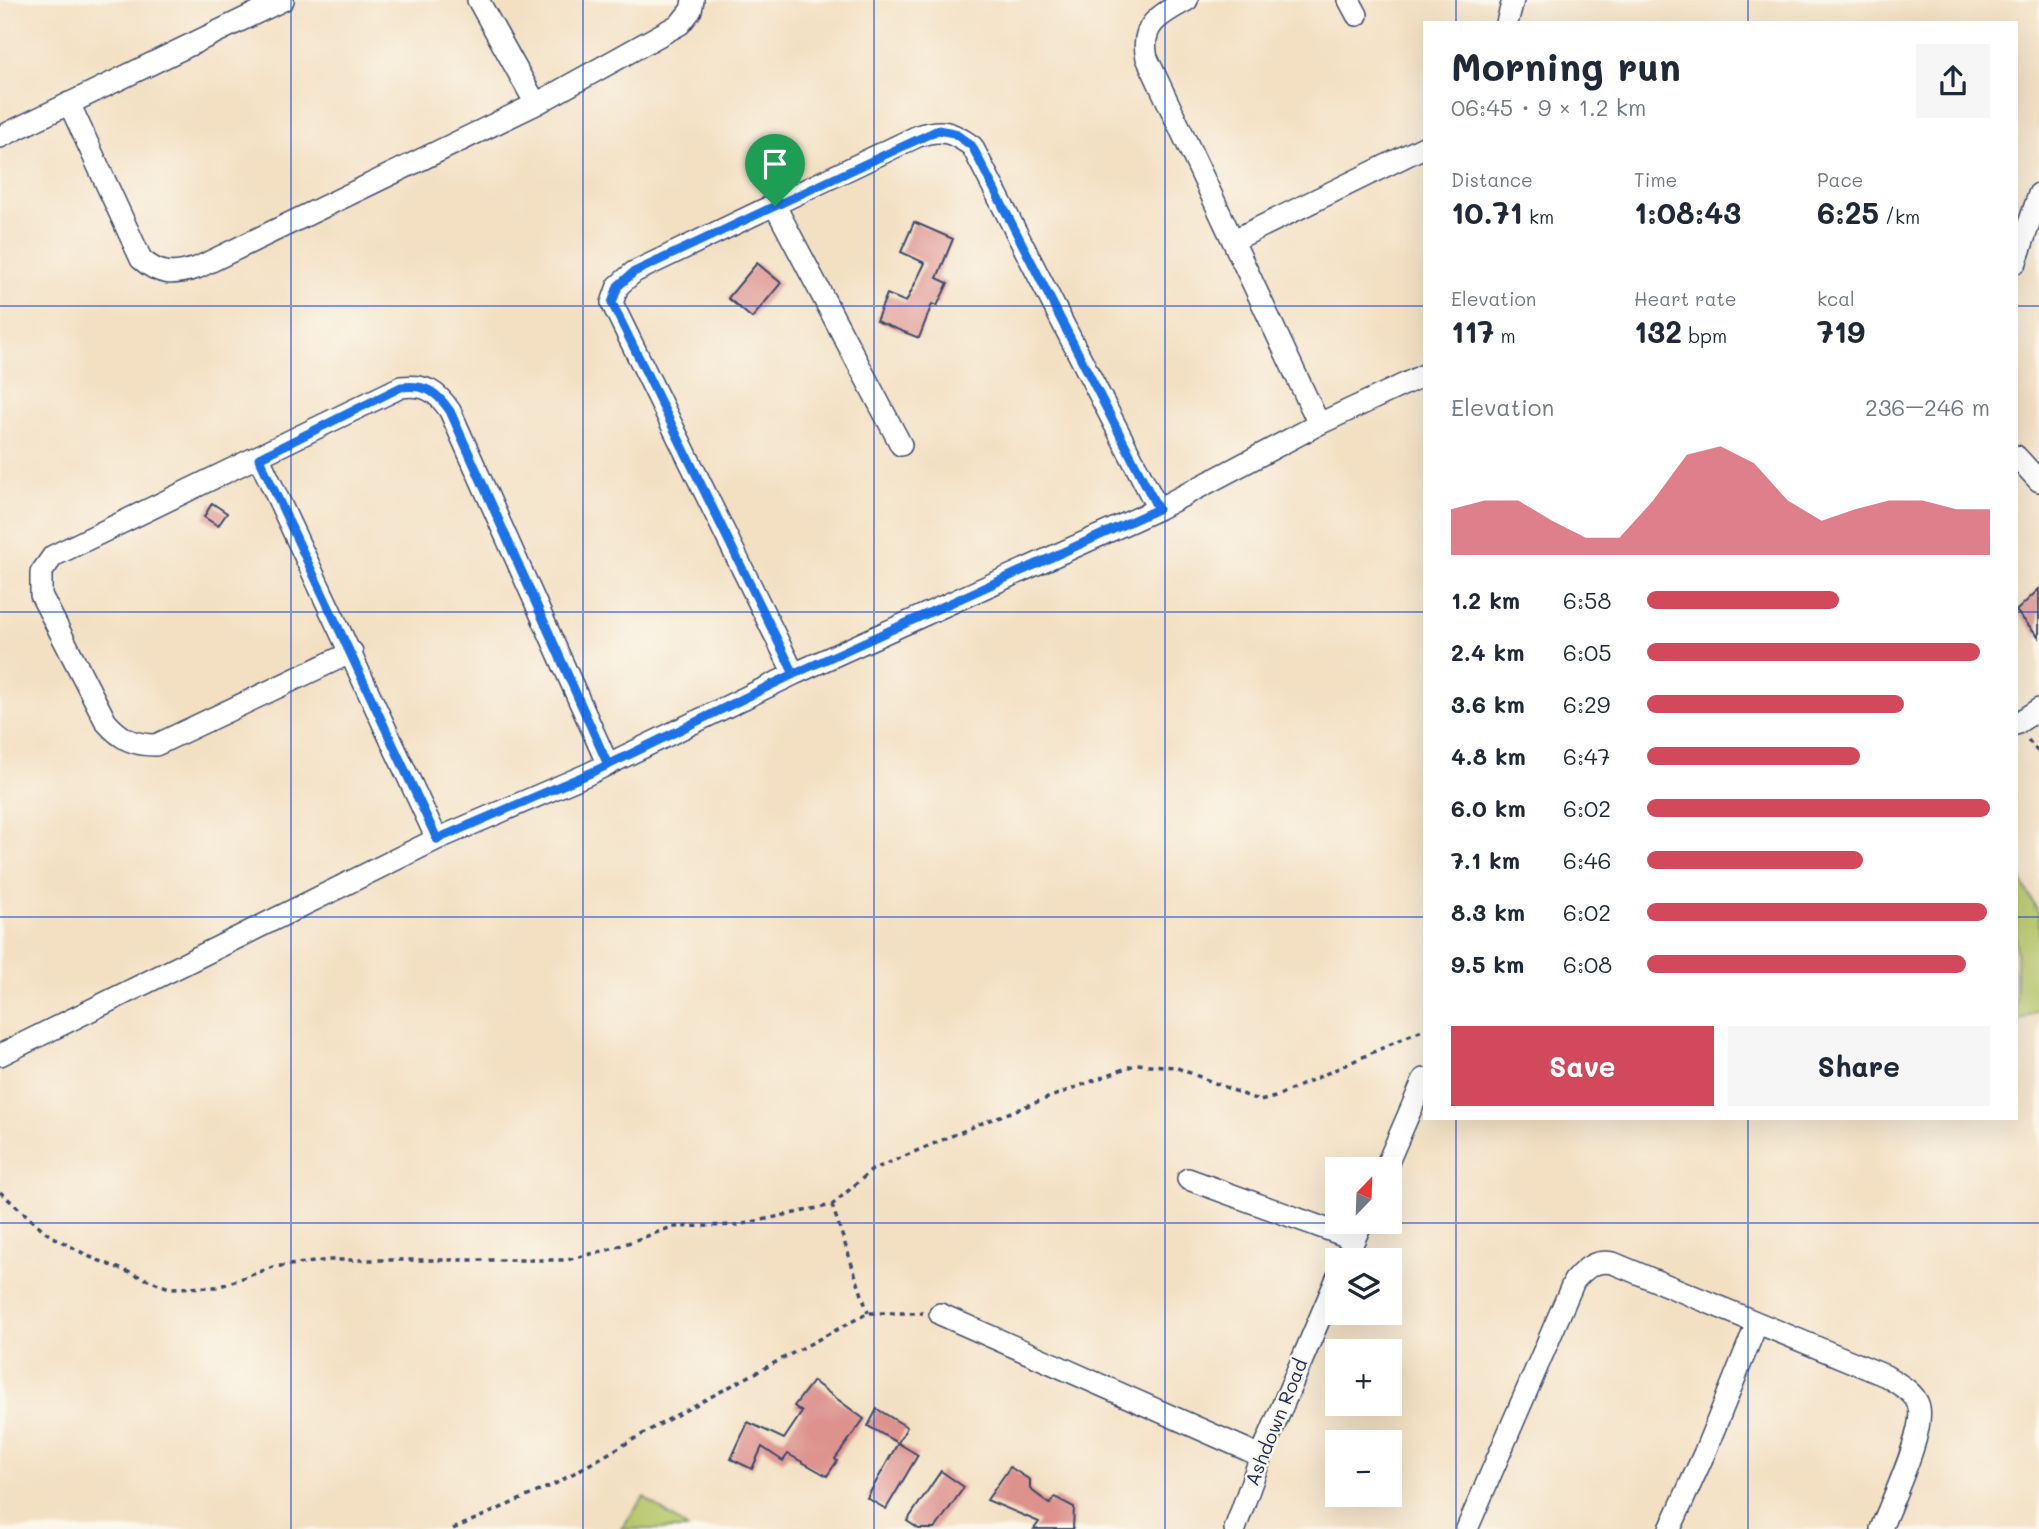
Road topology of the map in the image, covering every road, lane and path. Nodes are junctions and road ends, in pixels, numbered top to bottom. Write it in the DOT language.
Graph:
graph roads {
  1 [pos="283,0"];
  2 [pos="478,0"];
  3 [pos="693,0"];
  4 [pos="1187,0"];
  5 [pos="1513,0"];
  6 [pos="1508,21"];
  7 [pos="69,103"];
  8 [pos="536,104"];
  9 [pos="0,137"];
  10 [pos="1423,147"];
  11 [pos="2038,202"];
  12 [pos="775,206"];
  13 [pos="1234,240"];
  14 [pos="2018,257"];
  15 [pos="1423,375"];
  16 [pos="1319,424"];
  17 [pos="901,445"];
  18 [pos="259,458"];
  19 [pos="2018,458"];
  20 [pos="2039,481"];
  21 [pos="1158,509"];
  22 [pos="352,652"];
  23 [pos="794,674"];
  24 [pos="2039,709"];
  25 [pos="2018,723"];
  26 [pos="608,765"];
  27 [pos="437,839"];
  28 [pos="1423,1029"];
  29 [pos="0,1055"];
  30 [pos="1423,1081"];
  31 [pos="1390,1157"];
  32 [pos="1188,1179"];
  33 [pos="0,1192"];
  34 [pos="832,1205"];
  35 [pos="1325,1220"];
  36 [pos="1325,1306"];
  37 [pos="868,1313"];
  38 [pos="940,1314"];
  39 [pos="1756,1322"];
  40 [pos="1261,1456"];
  41 [pos="453,1529"];
  42 [pos="1235,1529"];
  43 [pos="1468,1529"];
  44 [pos="1670,1529"];
  45 [pos="1881,1529"];
  1 -- 7 [label="street"];
  2 -- 8 [label="street"];
  3 -- 8 [label="street"];
  4 -- 13 [label="street"];
  5 -- 6 [label="street"];
  7 -- 8 [label="street"];
  7 -- 9 [label="street"];
  10 -- 13 [label="street"];
  11 -- 14 [label="street"];
  12 -- 17 [label="street"];
  12 -- 21 [label="street"];
  12 -- 23 [label="street"];
  13 -- 16 [label="street"];
  15 -- 16 [label="street"];
  16 -- 21 [label="street"];
  18 -- 22 [label="street"];
  18 -- 22 [label="street"];
  18 -- 26 [label="street"];
  19 -- 20 [label="street"];
  21 -- 23 [label="street"];
  22 -- 27 [label="street"];
  23 -- 26 [label="street"];
  24 -- 25 [label="street"];
  26 -- 27 [label="street"];
  27 -- 29 [label="street"];
  28 -- 34 [label="path"];
  30 -- 31 [label="street"];
  32 -- 35 [label="street"];
  33 -- 34 [label="path"];
  34 -- 37 [label="path"];
  36 -- 40 [label="street, Ashdown Road"];
  37 -- 38 [label="path"];
  37 -- 41 [label="path"];
  38 -- 40 [label="street"];
  39 -- 43 [label="street"];
  39 -- 44 [label="street"];
  39 -- 45 [label="street"];
  40 -- 42 [label="street, Ashdown Road"];
}
